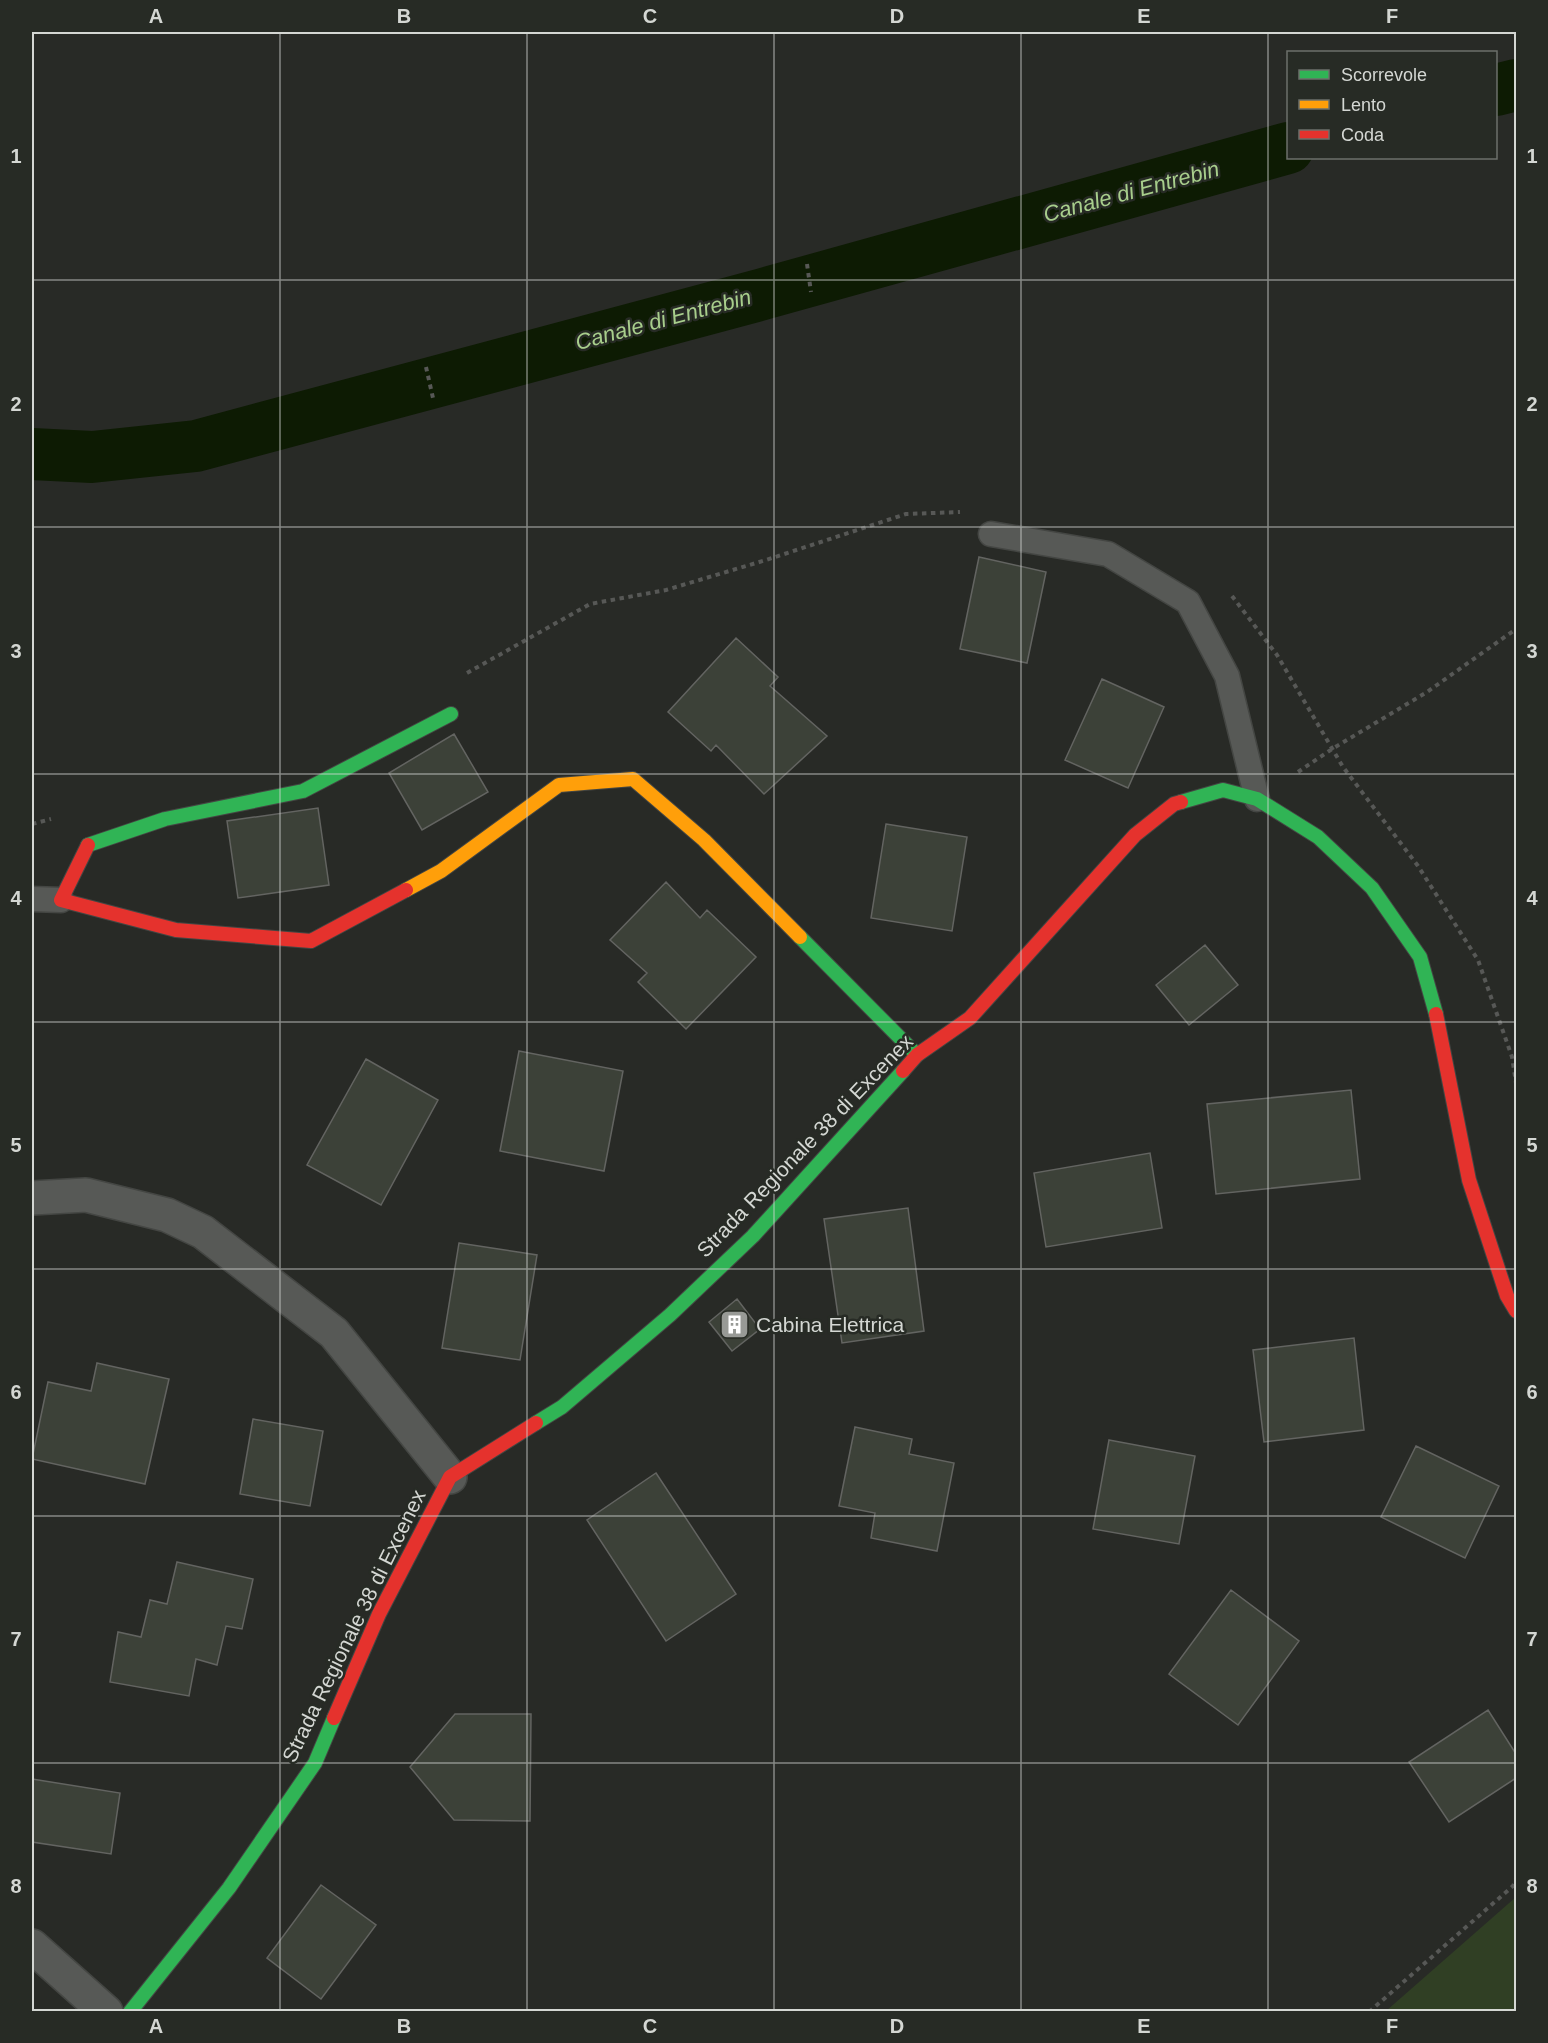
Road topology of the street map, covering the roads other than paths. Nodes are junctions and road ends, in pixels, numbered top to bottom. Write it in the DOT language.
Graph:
graph roads {
  1 [pos="991,534"];
  2 [pos="451,714"];
  3 [pos="1257,799"];
  4 [pos="32,899"];
  5 [pos="61,900"];
  6 [pos="917,1054"];
  7 [pos="32,1198"];
  8 [pos="1516,1311"];
  9 [pos="450,1477"];
  10 [pos="32,1946"];
  11 [pos="106,2012"];
  12 [pos="130,2012"];
  1 -- 3 [label="lane"];
  2 -- 5 [label="street"];
  3 -- 6 [label="street, Strada Regionale 38 di Excenex"];
  3 -- 8 [label="street, Strada Regionale 38 di Excenex"];
  4 -- 5 [label="lane"];
  5 -- 6 [label="street"];
  6 -- 9 [label="street, Strada Regionale 38 di Excenex"];
  7 -- 9 [label="street"];
  9 -- 12 [label="street, Strada Regionale 38 di Excenex"];
  10 -- 11 [label="street"];
}
